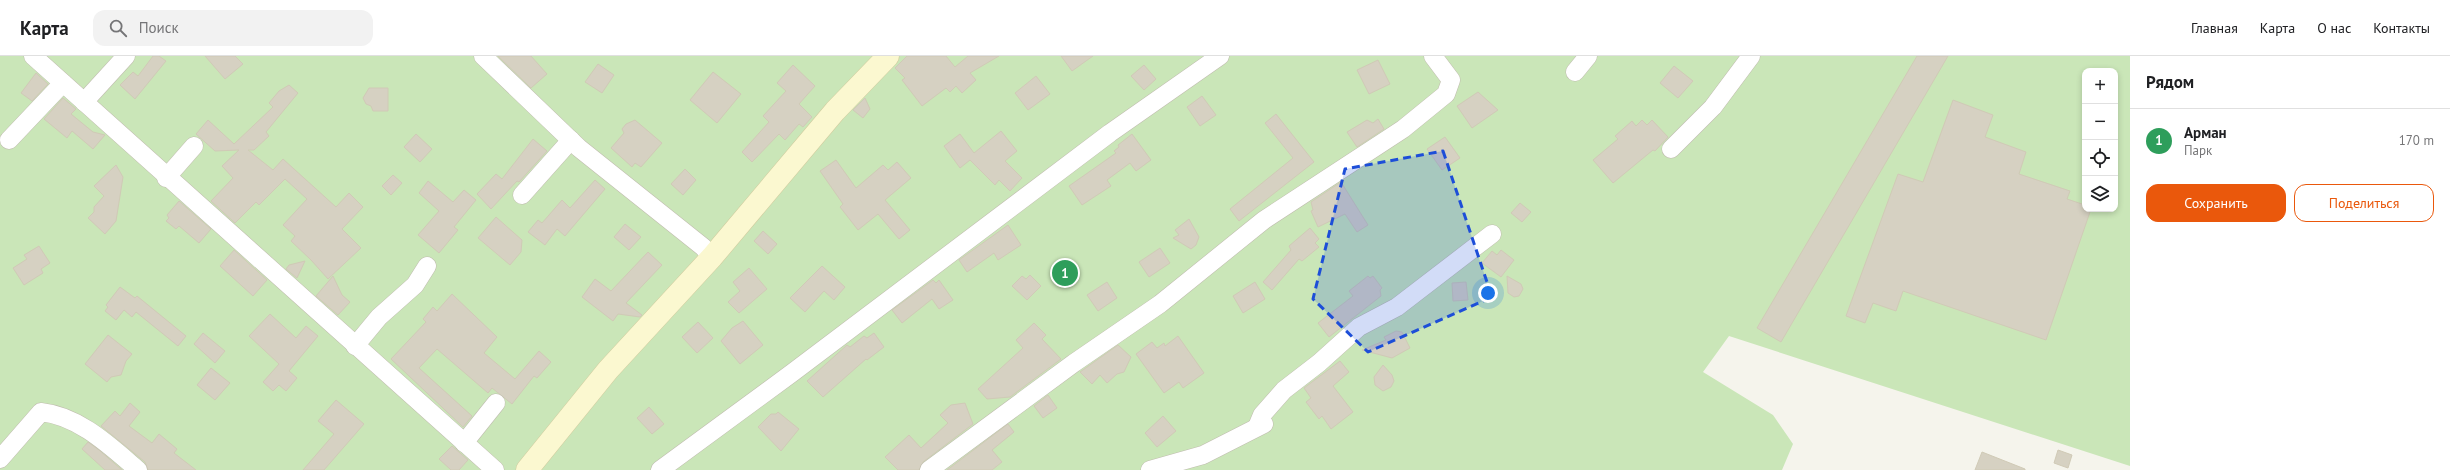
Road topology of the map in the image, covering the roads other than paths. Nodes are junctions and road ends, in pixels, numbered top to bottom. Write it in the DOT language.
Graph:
graph roads {
  1 [pos="32,56"];
  2 [pos="126,56"];
  3 [pos="483,56"];
  4 [pos="1220,56"];
  5 [pos="1433,56"];
  6 [pos="1588,56"];
  7 [pos="1751,56"];
  8 [pos="878,59"];
  9 [pos="1575,72"];
  10 [pos="63,83"];
  11 [pos="84,102"];
  12 [pos="9,140"];
  13 [pos="571,140"];
  14 [pos="194,146"];
  15 [pos="1671,149"];
  16 [pos="166,178"];
  17 [pos="522,195"];
  18 [pos="1492,234"];
  19 [pos="712,257"];
  20 [pos="428,266"];
  21 [pos="355,346"];
  22 [pos="496,403"];
  23 [pos="464,442"];
  24 [pos="0,459"];
  25 [pos="138,470"];
  26 [pos="495,470"];
  27 [pos="527,470"];
  28 [pos="660,470"];
  29 [pos="929,470"];
  30 [pos="1150,470"];
  1 -- 10 [label="street"];
  2 -- 11 [label="street"];
  3 -- 13 [label="street"];
  4 -- 28 [label="street"];
  5 -- 29 [label="street"];
  6 -- 9 [label="street"];
  7 -- 15 [label="street"];
  8 -- 19 [label="street"];
  10 -- 11 [label="street"];
  10 -- 12 [label="street"];
  11 -- 16 [label="street"];
  13 -- 17 [label="street"];
  13 -- 19 [label="street"];
  14 -- 16 [label="street"];
  16 -- 21 [label="street"];
  18 -- 30 [label="street"];
  19 -- 27 [label="street"];
  20 -- 21 [label="street"];
  21 -- 23 [label="street"];
  22 -- 23 [label="street"];
  23 -- 26 [label="street"];
  24 -- 25 [label="street"];
}
